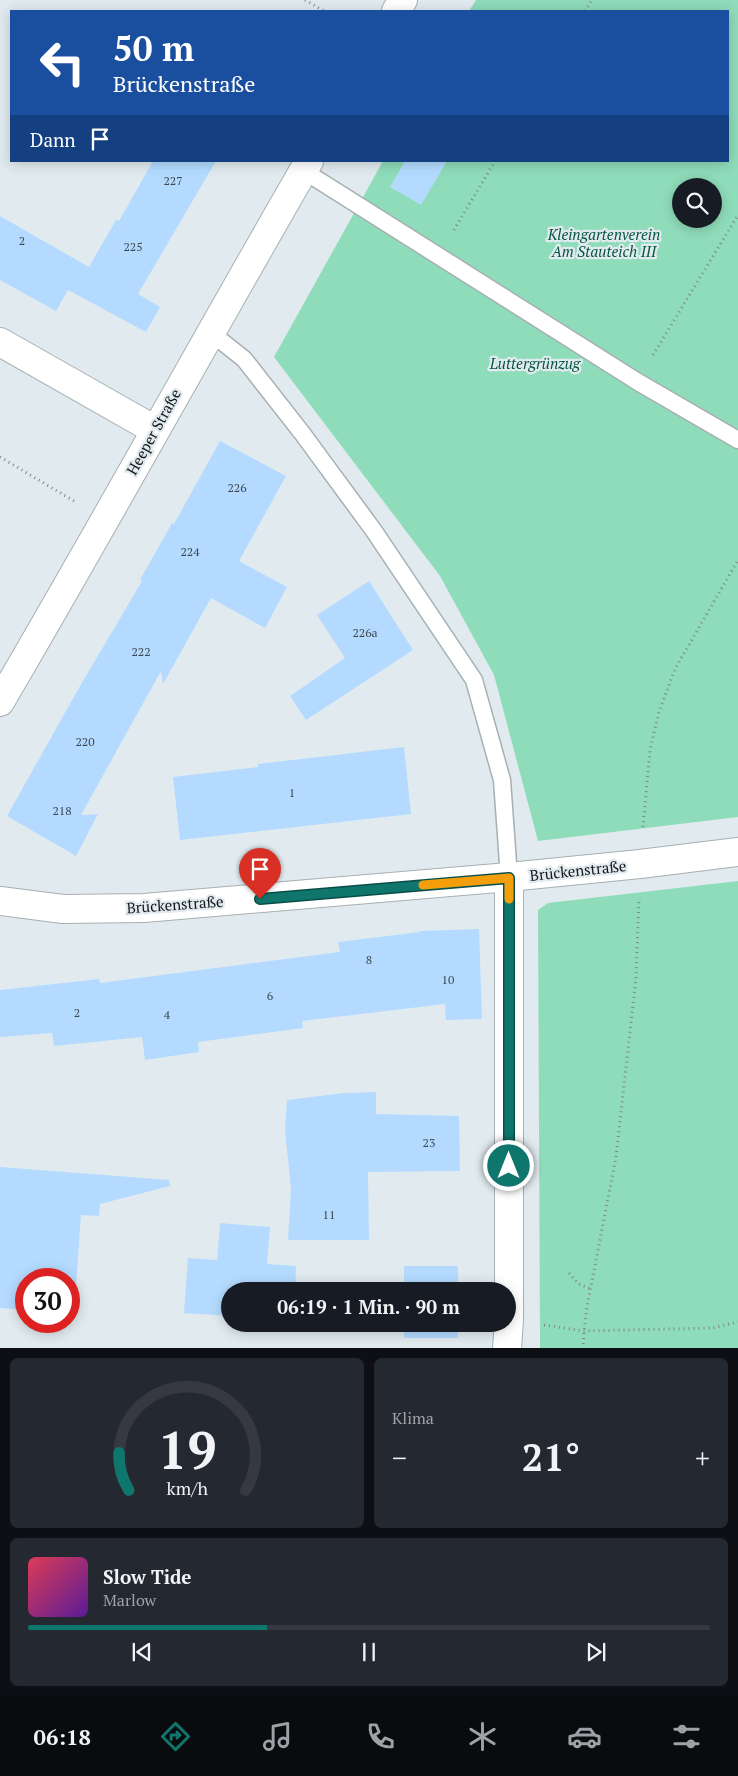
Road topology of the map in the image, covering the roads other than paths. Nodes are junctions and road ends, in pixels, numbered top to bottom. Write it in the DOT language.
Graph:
graph roads {
  1 [pos="306,166"];
  2 [pos="210,332"];
  3 [pos="0,342"];
  4 [pos="155,430"];
  5 [pos="738,440"];
  6 [pos="0,702"];
  7 [pos="738,852"];
  8 [pos="509,878"];
  9 [pos="0,901"];
  10 [pos="509,1282"];
  11 [pos="508,1332"];
  12 [pos="507,1348"];
  1 -- 2 [label="street, Heeper Straße"];
  1 -- 5 [label="lane"];
  2 -- 4 [label="street, Heeper Straße"];
  2 -- 8 [label="lane"];
  3 -- 4 [label="street"];
  4 -- 6 [label="street, Heeper Straße"];
  7 -- 8 [label="street, Brückenstraße"];
  8 -- 9 [label="street, Brückenstraße"];
  8 -- 10 [label="street"];
  11 -- 12 [label="street"];
}
